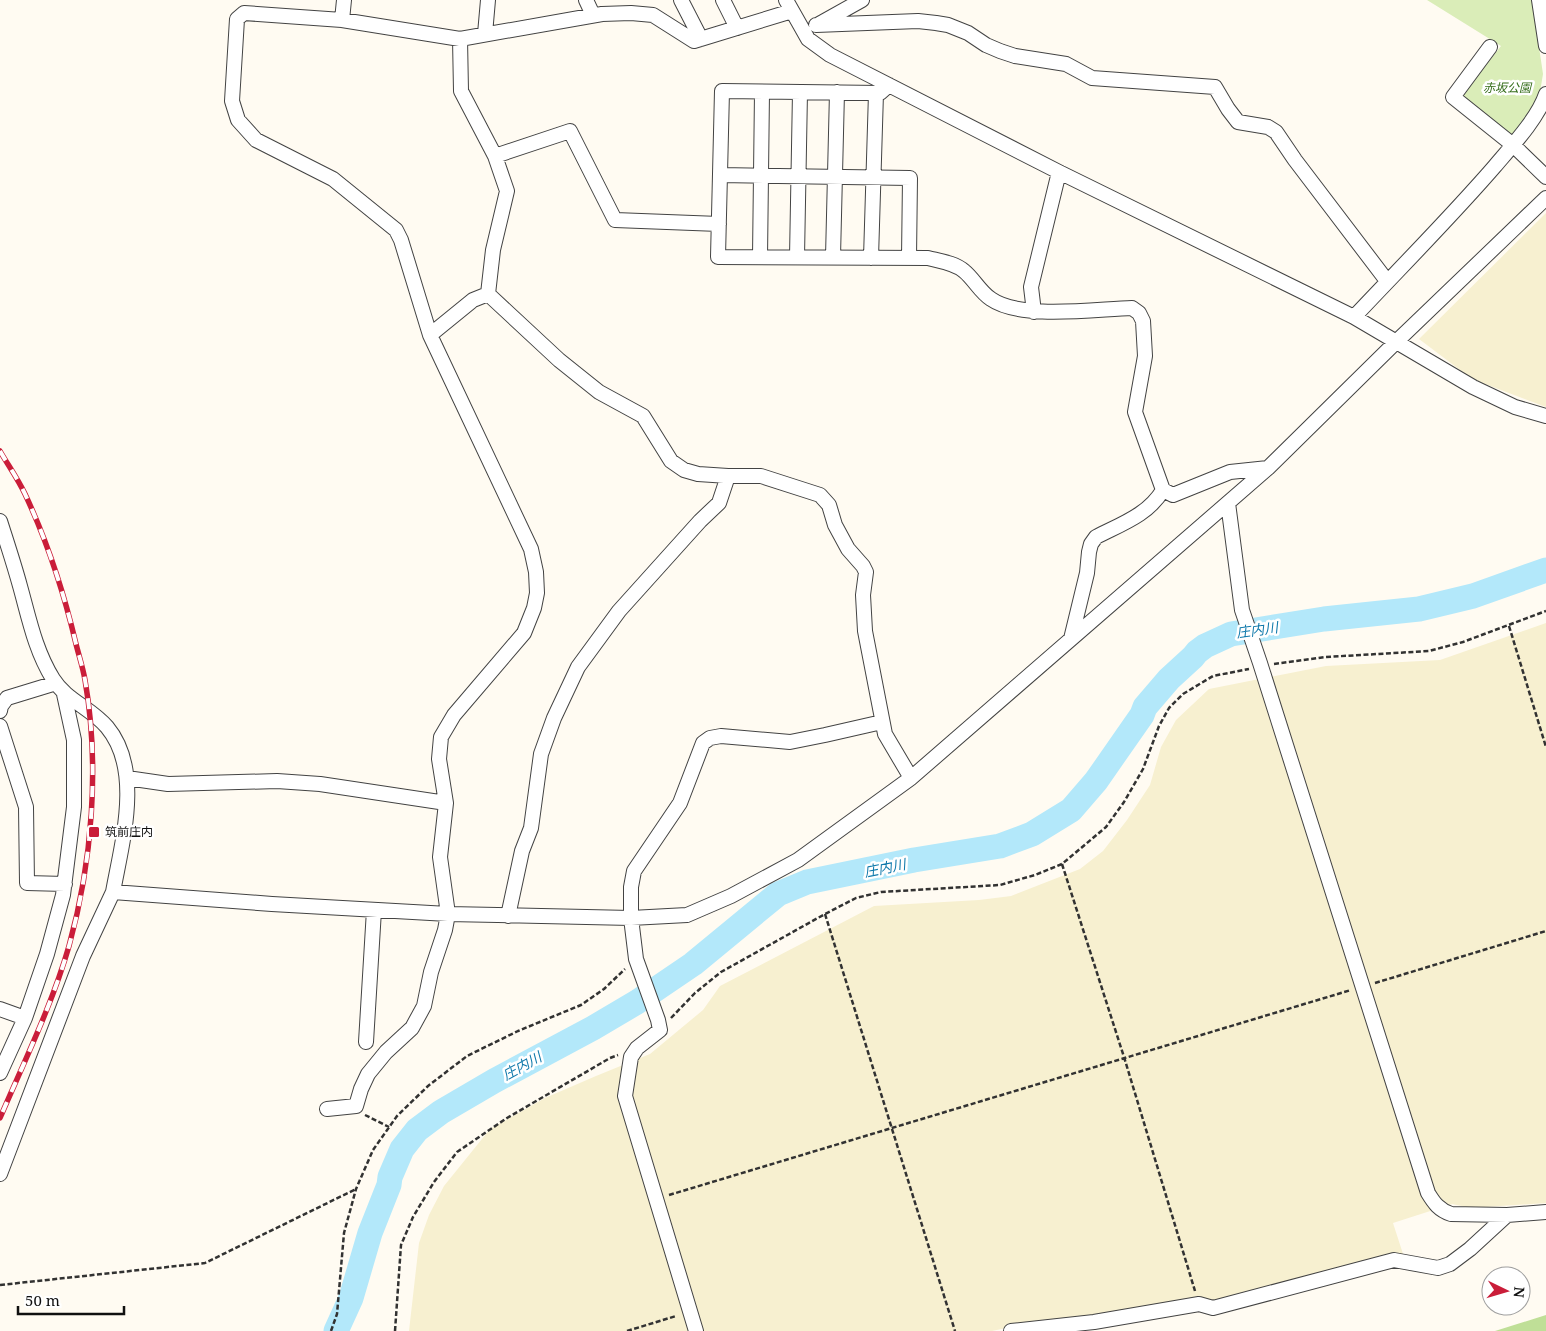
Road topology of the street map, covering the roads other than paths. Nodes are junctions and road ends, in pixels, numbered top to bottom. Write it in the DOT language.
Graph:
graph roads {
  1 [pos="344,0"];
  2 [pos="488,0"];
  3 [pos="586,0"];
  4 [pos="681,0"];
  5 [pos="723,0"];
  6 [pos="862,0"];
  7 [pos="1539,0"];
  8 [pos="789,5"];
  9 [pos="593,15"];
  10 [pos="342,20"];
  11 [pos="737,28"];
  12 [pos="810,29"];
  13 [pos="485,34"];
  14 [pos="460,39"];
  15 [pos="701,39"];
  16 [pos="1546,46"];
  17 [pos="1490,47"];
  18 [pos="889,85"];
  19 [pos="762,92"];
  20 [pos="800,92"];
  21 [pos="837,92"];
  22 [pos="876,93"];
  23 [pos="1546,94"];
  24 [pos="1513,145"];
  25 [pos="496,156"];
  26 [pos="1059,172"];
  27 [pos="720,175"];
  28 [pos="761,176"];
  29 [pos="798,176"];
  30 [pos="836,177"];
  31 [pos="1546,177"];
  32 [pos="874,178"];
  33 [pos="1546,198"];
  34 [pos="719,224"];
  35 [pos="760,257"];
  36 [pos="797,257"];
  37 [pos="833,258"];
  38 [pos="871,258"];
  39 [pos="909,258"];
  40 [pos="1388,281"];
  41 [pos="488,294"];
  42 [pos="1034,312"];
  43 [pos="1354,317"];
  44 [pos="430,335"];
  45 [pos="1396,342"];
  46 [pos="1546,416"];
  47 [pos="1268,468"];
  48 [pos="728,476"];
  49 [pos="1163,490"];
  50 [pos="1228,503"];
  51 [pos="0,521"];
  52 [pos="1071,639"];
  53 [pos="60,688"];
  54 [pos="0,711"];
  55 [pos="882,722"];
  56 [pos="0,726"];
  57 [pos="127,778"];
  58 [pos="911,778"];
  59 [pos="446,802"];
  60 [pos="64,884"];
  61 [pos="113,892"];
  62 [pos="374,910"];
  63 [pos="448,914"];
  64 [pos="508,916"];
  65 [pos="631,918"];
  66 [pos="0,1009"];
  67 [pos="24,1018"];
  68 [pos="366,1042"];
  69 [pos="0,1073"];
  70 [pos="327,1110"];
  71 [pos="0,1174"];
  72 [pos="1546,1212"];
  73 [pos="1507,1215"];
  74 [pos="696,1331"];
  75 [pos="1012,1331"];
  1 -- 10 [label="street"];
  2 -- 13 [label="street"];
  3 -- 9 [label="street"];
  4 -- 15 [label="street"];
  5 -- 11 [label="street"];
  6 -- 12 [label="street"];
  7 -- 16 [label="street"];
  8 -- 11 [label="street"];
  8 -- 12 [label="street"];
  9 -- 13 [label="street"];
  9 -- 15 [label="street"];
  10 -- 14 [label="street"];
  10 -- 44 [label="street"];
  11 -- 15 [label="street"];
  12 -- 18 [label="street"];
  12 -- 40 [label="street"];
  13 -- 14 [label="street"];
  14 -- 25 [label="street"];
  17 -- 24 [label="street"];
  18 -- 22 [label="street"];
  18 -- 26 [label="street"];
  19 -- 20 [label="street"];
  19 -- 27 [label="street"];
  19 -- 28 [label="street"];
  20 -- 21 [label="street"];
  20 -- 29 [label="street"];
  21 -- 22 [label="street"];
  21 -- 30 [label="street"];
  22 -- 32 [label="street"];
  23 -- 24 [label="street"];
  24 -- 31 [label="street"];
  24 -- 40 [label="street"];
  25 -- 34 [label="street"];
  25 -- 41 [label="street"];
  26 -- 42 [label="street"];
  26 -- 43 [label="street"];
  27 -- 28 [label="street"];
  27 -- 34 [label="street"];
  28 -- 29 [label="street"];
  28 -- 35 [label="street"];
  29 -- 30 [label="street"];
  29 -- 36 [label="street"];
  30 -- 32 [label="street"];
  30 -- 37 [label="street"];
  32 -- 38 [label="street"];
  32 -- 39 [label="street"];
  33 -- 45 [label="street"];
  34 -- 35 [label="street"];
  35 -- 36 [label="street"];
  36 -- 37 [label="street"];
  37 -- 38 [label="street"];
  38 -- 39 [label="street"];
  39 -- 42 [label="street"];
  40 -- 43 [label="street"];
  41 -- 44 [label="street"];
  41 -- 48 [label="street"];
  42 -- 49 [label="street"];
  43 -- 45 [label="street"];
  44 -- 59 [label="street"];
  45 -- 46 [label="street"];
  45 -- 47 [label="street"];
  47 -- 49 [label="street"];
  47 -- 50 [label="street"];
  48 -- 55 [label="street"];
  48 -- 64 [label="street"];
  49 -- 52 [label="street"];
  50 -- 52 [label="street"];
  50 -- 73 [label="street"];
  51 -- 53 [label="street"];
  52 -- 58 [label="street"];
  53 -- 54 [label="street"];
  53 -- 57 [label="street"];
  53 -- 60 [label="street"];
  55 -- 58 [label="street"];
  55 -- 65 [label="street"];
  56 -- 60 [label="street"];
  57 -- 59 [label="street"];
  57 -- 61 [label="street"];
  58 -- 65 [label="street"];
  59 -- 63 [label="street"];
  60 -- 67 [label="street"];
  61 -- 62 [label="street"];
  61 -- 71 [label="street"];
  62 -- 63 [label="street"];
  62 -- 68 [label="street"];
  63 -- 64 [label="street"];
  63 -- 70 [label="street"];
  64 -- 65 [label="street"];
  65 -- 74 [label="street"];
  66 -- 67 [label="street"];
  67 -- 69 [label="street"];
  72 -- 73 [label="street"];
  73 -- 75 [label="street"];
}
